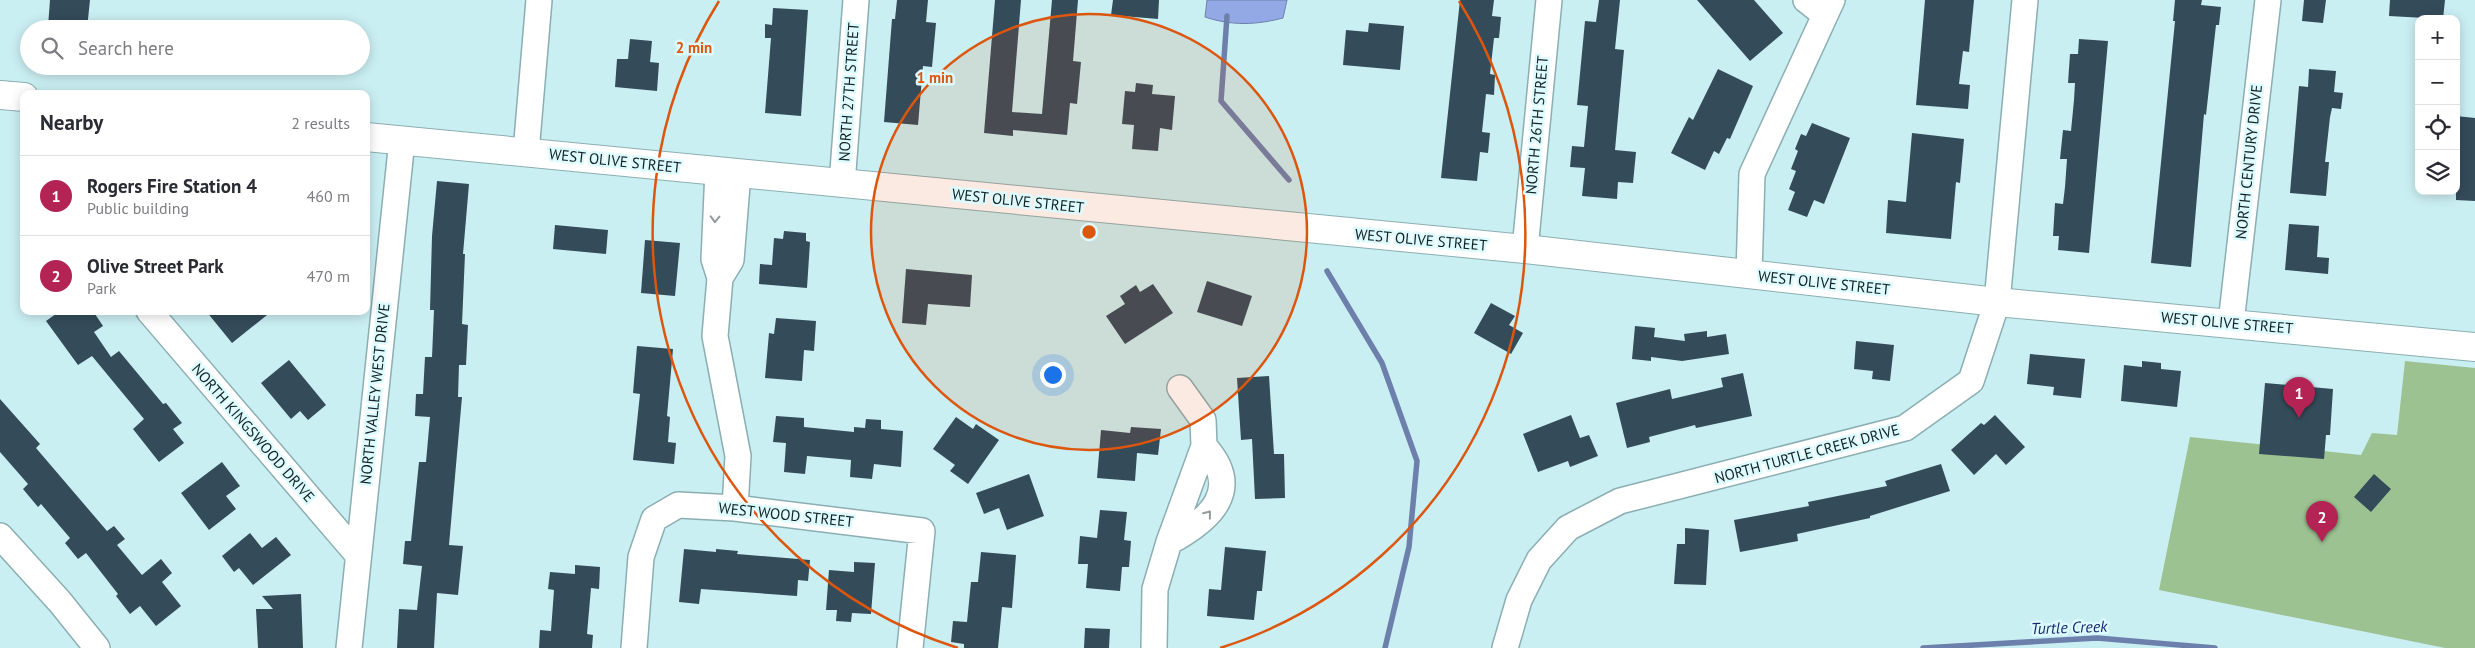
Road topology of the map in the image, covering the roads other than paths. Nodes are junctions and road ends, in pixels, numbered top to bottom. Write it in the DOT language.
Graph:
graph roads {
  1 [pos="539,0"];
  2 [pos="856,0"];
  3 [pos="1549,0"];
  4 [pos="1806,0"];
  5 [pos="2025,0"];
  6 [pos="2268,0"];
  7 [pos="1829,8"];
  8 [pos="0,95"];
  9 [pos="20,97"];
  10 [pos="370,137"];
  11 [pos="402,140"];
  12 [pos="526,152"];
  13 [pos="728,172"];
  14 [pos="842,184"];
  15 [pos="1525,249"];
  16 [pos="1749,274"];
  17 [pos="1997,302"];
  18 [pos="152,315"];
  19 [pos="2231,323"];
  20 [pos="2475,347"];
  21 [pos="1180,388"];
  22 [pos="735,508"];
  23 [pos="0,536"];
  24 [pos="358,555"];
  25 [pos="97,648"];
  26 [pos="349,648"];
  27 [pos="634,648"];
  28 [pos="910,648"];
  29 [pos="1154,648"];
  30 [pos="1505,648"];
  1 -- 12 [label="street"];
  2 -- 14 [label="street, NORTH 27TH STREET"];
  3 -- 15 [label="street, NORTH 26TH STREET"];
  4 -- 7 [label="street"];
  5 -- 17 [label="street, NORTH TURTLE CREEK DRIVE"];
  6 -- 19 [label="street, NORTH CENTURY DRIVE"];
  7 -- 16 [label="street"];
  8 -- 9 [label="main road"];
  10 -- 11 [label="main road, WEST OLIVE STREET"];
  11 -- 12 [label="main road, WEST OLIVE STREET"];
  11 -- 24 [label="street, NORTH VALLEY WEST DRIVE"];
  12 -- 13 [label="main road, WEST OLIVE STREET"];
  13 -- 14 [label="main road, WEST OLIVE STREET"];
  13 -- 22 [label="street"];
  14 -- 15 [label="main road, WEST OLIVE STREET"];
  15 -- 16 [label="main road, WEST OLIVE STREET"];
  16 -- 17 [label="main road, WEST OLIVE STREET"];
  17 -- 19 [label="main road, WEST OLIVE STREET"];
  17 -- 30 [label="street, NORTH TURTLE CREEK DRIVE"];
  18 -- 24 [label="street, NORTH KINGSWOOD DRIVE"];
  19 -- 20 [label="main road, WEST OLIVE STREET"];
  21 -- 29 [label="street"];
  22 -- 27 [label="street, WEST WOOD STREET"];
  22 -- 28 [label="street, WEST WOOD STREET"];
  23 -- 25 [label="street"];
  24 -- 26 [label="street, NORTH VALLEY WEST DRIVE"];
}
